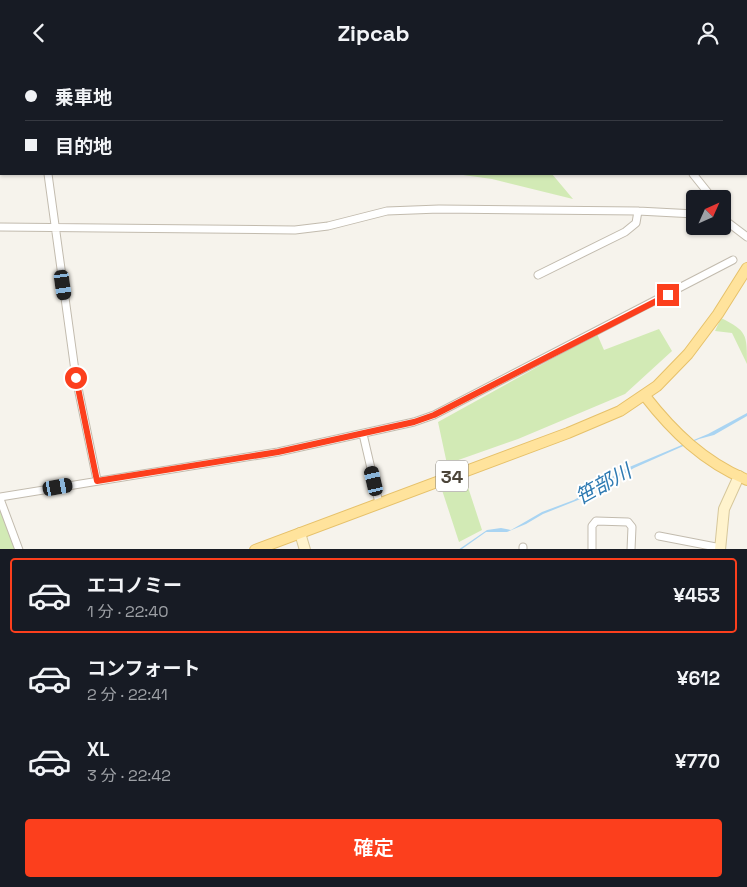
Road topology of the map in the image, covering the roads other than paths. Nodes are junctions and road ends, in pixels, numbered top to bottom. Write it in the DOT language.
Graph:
graph roads {
  1 [pos="48,175"];
  2 [pos="694,175"];
  3 [pos="706,190"];
  4 [pos="638,211"];
  5 [pos="686,214"];
  6 [pos="731,225"];
  7 [pos="0,227"];
  8 [pos="54,229"];
  9 [pos="747,237"];
  10 [pos="733,261"];
  11 [pos="747,268"];
  12 [pos="538,275"];
  13 [pos="645,395"];
  14 [pos="362,434"];
  15 [pos="743,478"];
  16 [pos="97,481"];
  17 [pos="0,498"];
  18 [pos="379,503"];
  19 [pos="300,533"];
  20 [pos="659,536"];
  21 [pos="19,549"];
  22 [pos="255,549"];
  23 [pos="305,549"];
  24 [pos="592,549"];
  25 [pos="631,549"];
  26 [pos="720,549"];
  1 -- 8 [label="street"];
  2 -- 3 [label="street"];
  4 -- 5 [label="street"];
  4 -- 8 [label="street"];
  4 -- 12 [label="street"];
  6 -- 9 [label="street"];
  7 -- 8 [label="street"];
  8 -- 16 [label="street"];
  10 -- 14 [label="street"];
  11 -- 13 [label="main road, 34"];
  13 -- 15 [label="main road"];
  13 -- 18 [label="main road, 34"];
  14 -- 16 [label="street"];
  14 -- 18 [label="street"];
  15 -- 26 [label="street"];
  16 -- 17 [label="street"];
  17 -- 21 [label="street"];
  18 -- 19 [label="main road, 34"];
  19 -- 22 [label="main road, 34"];
  19 -- 23 [label="street"];
  20 -- 26 [label="street"];
  24 -- 25 [label="street"];
}
